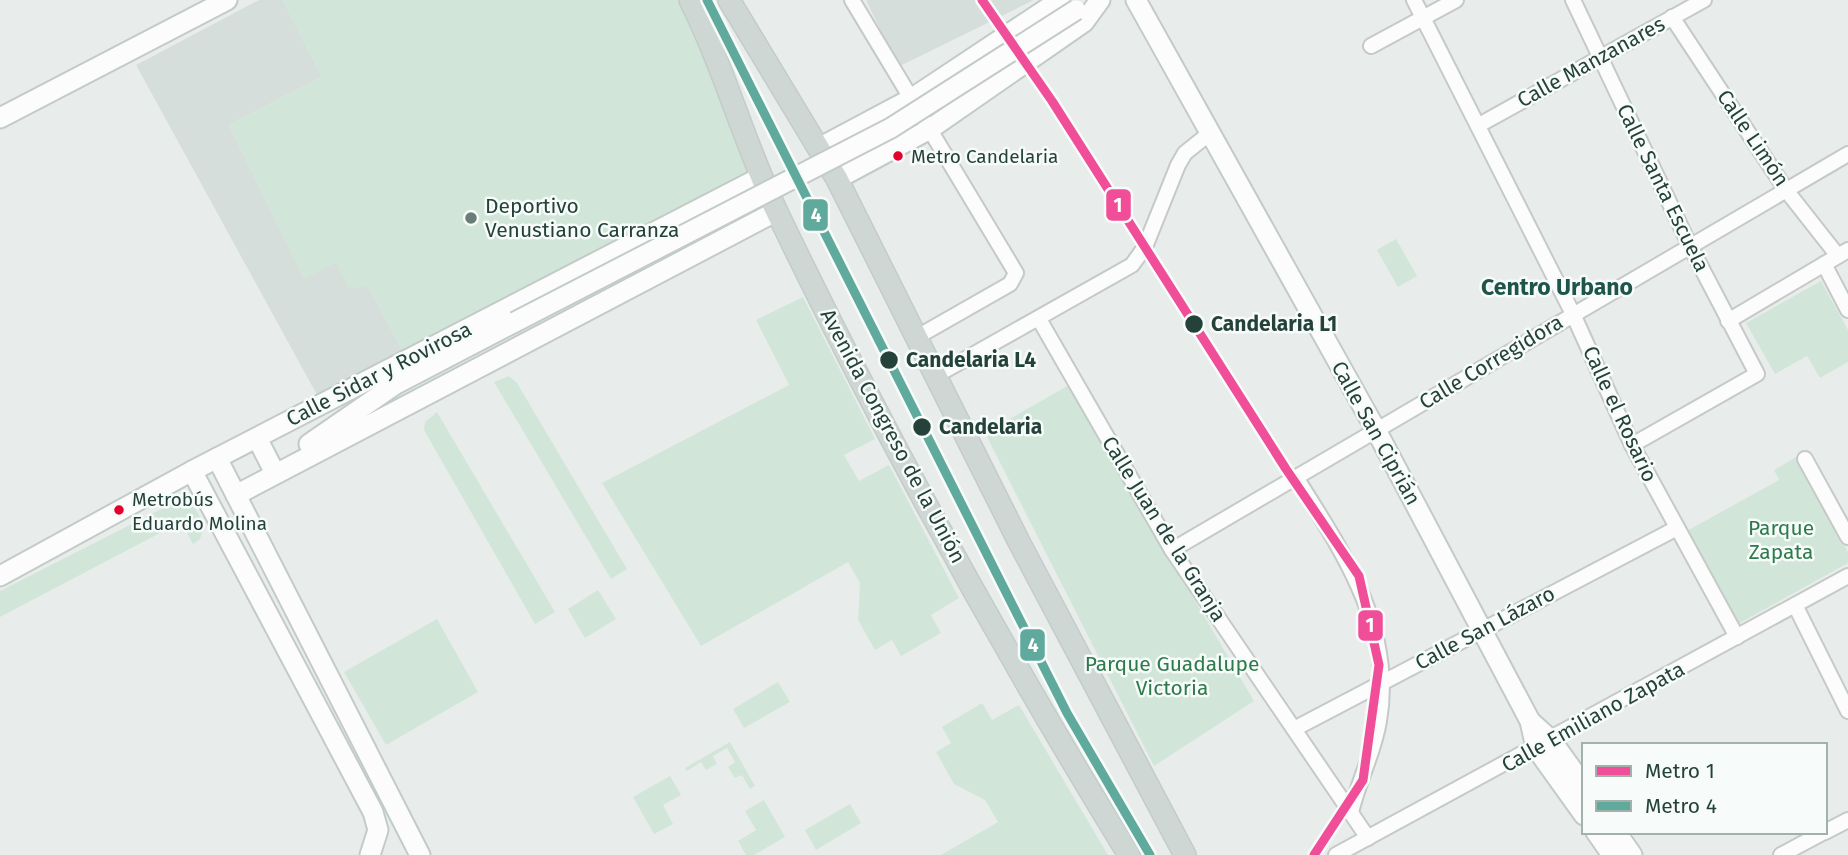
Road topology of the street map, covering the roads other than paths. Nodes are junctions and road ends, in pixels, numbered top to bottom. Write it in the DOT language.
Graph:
graph roads {
  1 [pos="227,0"];
  2 [pos="690,0"];
  3 [pos="729,0"];
  4 [pos="852,0"];
  5 [pos="1100,0"];
  6 [pos="1136,0"];
  7 [pos="1413,0"];
  8 [pos="1456,0"];
  9 [pos="1573,0"];
  10 [pos="1704,0"];
  11 [pos="1076,3"];
  12 [pos="1672,17"];
  13 [pos="1423,18"];
  14 [pos="1371,46"];
  15 [pos="1601,58"];
  16 [pos="911,99"];
  17 [pos="0,118"];
  18 [pos="1479,125"];
  19 [pos="930,129"];
  20 [pos="1210,133"];
  21 [pos="819,148"];
  22 [pos="1848,154"];
  23 [pos="761,177"];
  24 [pos="837,179"];
  25 [pos="1786,190"];
  26 [pos="777,211"];
  27 [pos="1690,246"];
  28 [pos="1843,253"];
  29 [pos="1824,264"];
  30 [pos="1848,310"];
  31 [pos="1573,314"];
  32 [pos="1039,319"];
  33 [pos="1728,321"];
  34 [pos="917,337"];
  35 [pos="937,375"];
  36 [pos="396,384"];
  37 [pos="297,417"];
  38 [pos="1376,430"];
  39 [pos="257,438"];
  40 [pos="1632,445"];
  41 [pos="217,458"];
  42 [pos="1805,459"];
  43 [pos="280,470"];
  44 [pos="192,471"];
  45 [pos="1297,479"];
  46 [pos="236,495"];
  47 [pos="1676,528"];
  48 [pos="1848,537"];
  49 [pos="1172,550"];
  50 [pos="0,576"];
  51 [pos="1848,576"];
  52 [pos="1795,605"];
  53 [pos="1480,630"];
  54 [pos="1737,637"];
  55 [pos="1382,682"];
  56 [pos="1848,711"];
  57 [pos="1294,729"];
  58 [pos="1543,744"];
  59 [pos="1582,784"];
  60 [pos="1582,812"];
  61 [pos="1351,813"];
  62 [pos="1848,820"];
  63 [pos="1827,831"];
  64 [pos="1597,834"];
  65 [pos="1617,834"];
  66 [pos="1821,834"];
  67 [pos="1368,838"];
  68 [pos="370,855"];
  69 [pos="420,855"];
  70 [pos="1129,855"];
  71 [pos="1185,855"];
  72 [pos="1336,855"];
  73 [pos="1612,855"];
  74 [pos="1633,855"];
  75 [pos="1781,855"];
  1 -- 17 [label="street"];
  2 -- 23 [label="main road, Avenida Congreso de la Unión"];
  3 -- 21 [label="main road"];
  4 -- 16 [label="street"];
  5 -- 19 [label="street"];
  6 -- 20 [label="street, Calle San Ciprián"];
  7 -- 13 [label="street, Calle el Rosario"];
  8 -- 13 [label="street"];
  9 -- 15 [label="street, Calle Santa Escuela"];
  10 -- 12 [label="street, Calle Manzanares"];
  11 -- 16 [label="street"];
  11 -- 36 [label="street, Calle Sidar y Rovirosa, bridge"];
  12 -- 15 [label="street, Calle Manzanares"];
  12 -- 25 [label="street, Calle Limón"];
  13 -- 14 [label="street"];
  13 -- 18 [label="street, Calle el Rosario"];
  15 -- 18 [label="street, Calle Manzanares"];
  15 -- 27 [label="street, Calle Santa Escuela"];
  16 -- 19 [label="street"];
  16 -- 21 [label="street"];
  18 -- 31 [label="street, Calle el Rosario"];
  19 -- 24 [label="street"];
  19 -- 34 [label="street"];
  20 -- 32 [label="street"];
  20 -- 38 [label="street, Calle San Ciprián"];
  21 -- 24 [label="main road"];
  22 -- 25 [label="street, Calle Corregidora"];
  23 -- 26 [label="main road, Avenida Congreso de la Unión"];
  23 -- 37 [label="street, Calle Sidar y Rovirosa"];
  24 -- 34 [label="main road"];
  25 -- 27 [label="street, Calle Corregidora"];
  25 -- 28 [label="street, Calle Limón"];
  26 -- 43 [label="street, Calle Sidar y Rovirosa"];
  26 -- 70 [label="main road, Avenida Congreso de la Unión"];
  27 -- 31 [label="street, Calle Corregidora"];
  27 -- 33 [label="street, Calle Santa Escuela"];
  28 -- 29 [label="street"];
  29 -- 30 [label="street"];
  29 -- 33 [label="street"];
  31 -- 38 [label="street, Calle Corregidora"];
  31 -- 40 [label="street, Calle el Rosario"];
  32 -- 35 [label="street"];
  32 -- 49 [label="street, Calle Juan de la Granja"];
  33 -- 40 [label="street, Calle Santa Escuela"];
  34 -- 35 [label="main road"];
  35 -- 71 [label="main road"];
  36 -- 37 [label="street"];
  36 -- 43 [label="street"];
  37 -- 39 [label="street, Calle Sidar y Rovirosa"];
  38 -- 45 [label="street, Calle Corregidora"];
  38 -- 53 [label="street, Calle San Ciprián"];
  39 -- 41 [label="street, Calle Sidar y Rovirosa"];
  39 -- 43 [label="street"];
  40 -- 47 [label="street, Calle el Rosario"];
  41 -- 44 [label="street, Calle Sidar y Rovirosa"];
  41 -- 46 [label="street"];
  42 -- 48 [label="street"];
  43 -- 46 [label="street, Calle Sidar y Rovirosa"];
  44 -- 50 [label="street, Calle Sidar y Rovirosa"];
  44 -- 68 [label="street"];
  45 -- 49 [label="street, Calle Corregidora"];
  45 -- 55 [label="street"];
  46 -- 69 [label="street"];
  47 -- 53 [label="street, Calle San Lázaro"];
  47 -- 54 [label="street, Calle el Rosario"];
  49 -- 57 [label="street, Calle Juan de la Granja"];
  51 -- 52 [label="street, Calle Emiliano Zapata"];
  52 -- 54 [label="street, Calle Emiliano Zapata"];
  52 -- 56 [label="street"];
  53 -- 55 [label="street, Calle San Lázaro"];
  53 -- 58 [label="street, Calle San Ciprián"];
  54 -- 58 [label="street, Calle Emiliano Zapata"];
  55 -- 57 [label="street, Calle San Lázaro"];
  55 -- 61 [label="street"];
  57 -- 61 [label="street, Calle Juan de la Granja"];
  58 -- 59 [label="street"];
  58 -- 60 [label="street"];
  58 -- 67 [label="street, Calle Emiliano Zapata"];
  61 -- 67 [label="street, Calle Juan de la Granja"];
  62 -- 63 [label="street"];
  64 -- 73 [label="street"];
  65 -- 74 [label="street"];
  66 -- 75 [label="street"];
  67 -- 72 [label="street, Calle Emiliano Zapata"];
}
